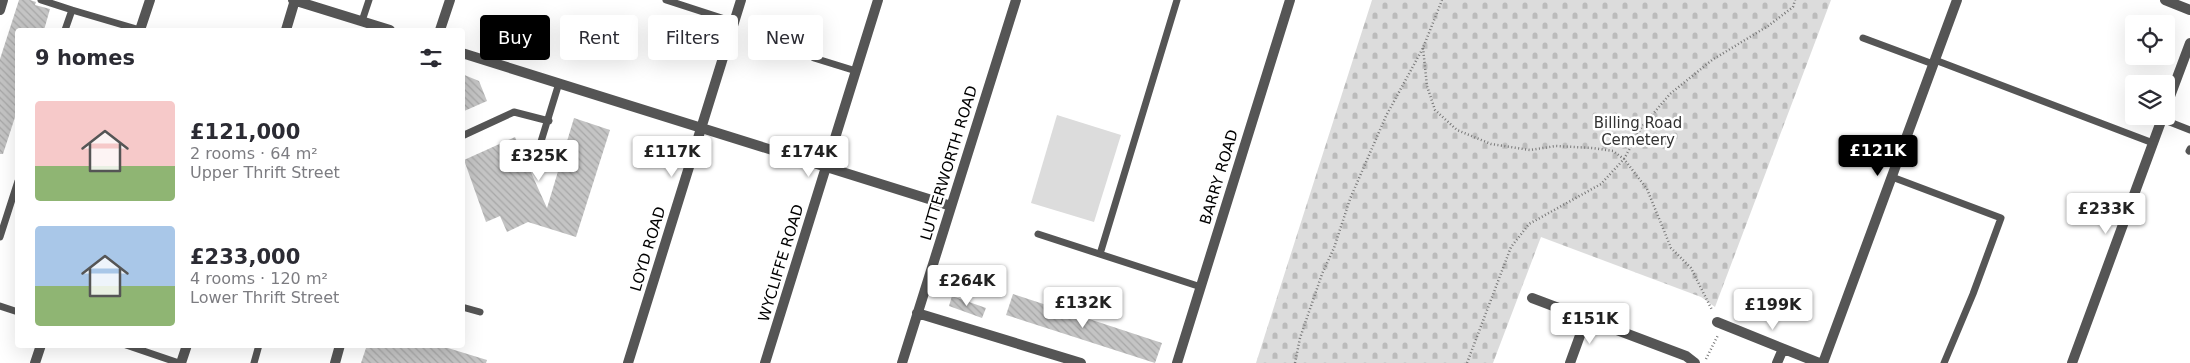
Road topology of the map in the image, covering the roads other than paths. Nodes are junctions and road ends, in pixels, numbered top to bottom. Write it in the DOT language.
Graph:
graph roads {
  1 [pos="3,0"];
  2 [pos="41,0"];
  3 [pos="150,0"];
  4 [pos="295,0"];
  5 [pos="369,0"];
  6 [pos="450,0"];
  7 [pos="666,0"];
  8 [pos="741,0"];
  9 [pos="878,0"];
  10 [pos="1016,0"];
  11 [pos="1177,0"];
  12 [pos="1290,0"];
  13 [pos="1957,0"];
  14 [pos="2165,0"];
  15 [pos="0,10"];
  16 [pos="72,10"];
  17 [pos="2190,10"];
  18 [pos="712,15"];
  19 [pos="736,15"];
  20 [pos="361,24"];
  21 [pos="66,28"];
  22 [pos="133,28"];
  23 [pos="141,28"];
  24 [pos="287,28"];
  25 [pos="380,28"];
  26 [pos="441,28"];
  27 [pos="1862,38"];
  28 [pos="2190,43"];
  29 [pos="465,54"];
  30 [pos="722,60"];
  31 [pos="820,60"];
  32 [pos="1934,62"];
  33 [pos="856,71"];
  34 [pos="559,83"];
  35 [pos="2175,83"];
  36 [pos="549,121"];
  37 [pos="2175,124"];
  38 [pos="2159,125"];
  39 [pos="701,128"];
  40 [pos="2190,130"];
  41 [pos="465,135"];
  42 [pos="2153,143"];
  43 [pos="535,161"];
  44 [pos="826,166"];
  45 [pos="1892,177"];
  46 [pos="15,190"];
  47 [pos="951,206"];
  48 [pos="1038,234"];
  49 [pos="0,237"];
  50 [pos="1100,254"];
  51 [pos="1201,287"];
  52 [pos="1532,298"];
  53 [pos="0,306"];
  54 [pos="465,308"];
  55 [pos="15,311"];
  56 [pos="480,312"];
  57 [pos="918,313"];
  58 [pos="1586,319"];
  59 [pos="1720,324"];
  60 [pos="40,348"];
  61 [pos="135,348"];
  62 [pos="186,348"];
  63 [pos="258,348"];
  64 [pos="339,348"];
  65 [pos="1783,349"];
  66 [pos="35,363"];
  67 [pos="180,363"];
  68 [pos="254,363"];
  69 [pos="335,363"];
  70 [pos="628,363"];
  71 [pos="765,363"];
  72 [pos="902,363"];
  73 [pos="1081,363"];
  74 [pos="1177,363"];
  75 [pos="1570,363"];
  76 [pos="1695,363"];
  77 [pos="1777,363"];
  78 [pos="1821,363"];
  79 [pos="1944,363"];
  80 [pos="2072,363"];
  1 -- 15 [label="street"];
  2 -- 16 [label="lane"];
  3 -- 23 [label="street"];
  4 -- 20 [label="street"];
  4 -- 24 [label="street"];
  5 -- 20 [label="lane"];
  6 -- 26 [label="street"];
  7 -- 18 [label="lane"];
  8 -- 19 [label="street, LOYD ROAD"];
  9 -- 33 [label="street, WYCLIFFE ROAD"];
  10 -- 47 [label="street, LUTTERWORTH ROAD"];
  11 -- 50 [label="lane"];
  12 -- 51 [label="street, BARRY ROAD"];
  13 -- 32 [label="street"];
  14 -- 17 [label="street"];
  16 -- 21 [label="lane"];
  16 -- 22 [label="lane"];
  20 -- 25 [label="street"];
  27 -- 32 [label="lane"];
  28 -- 35 [label="street"];
  29 -- 34 [label="street"];
  30 -- 39 [label="street, LOYD ROAD"];
  31 -- 33 [label="lane"];
  32 -- 42 [label="lane"];
  32 -- 45 [label="street"];
  33 -- 44 [label="street, WYCLIFFE ROAD"];
  34 -- 36 [label="lane"];
  34 -- 39 [label="street"];
  36 -- 41 [label="lane"];
  36 -- 43 [label="lane"];
  37 -- 40 [label="lane"];
  38 -- 42 [label="street"];
  39 -- 44 [label="street"];
  39 -- 70 [label="street, LOYD ROAD"];
  42 -- 80 [label="street"];
  44 -- 47 [label="street"];
  44 -- 71 [label="street, WYCLIFFE ROAD"];
  45 -- 78 [label="street"];
  45 -- 79 [label="lane"];
  46 -- 49 [label="lane"];
  47 -- 57 [label="street, LUTTERWORTH ROAD"];
  48 -- 50 [label="lane"];
  50 -- 51 [label="lane"];
  51 -- 74 [label="street, BARRY ROAD"];
  52 -- 58 [label="street"];
  53 -- 55 [label="lane"];
  54 -- 56 [label="lane"];
  57 -- 72 [label="street, LUTTERWORTH ROAD"];
  57 -- 73 [label="street"];
  58 -- 75 [label="street"];
  58 -- 76 [label="street"];
  59 -- 65 [label="street"];
  60 -- 66 [label="street"];
  61 -- 67 [label="lane"];
  62 -- 67 [label="street"];
  63 -- 68 [label="lane"];
  64 -- 69 [label="street"];
  65 -- 77 [label="street"];
  65 -- 78 [label="street"];
}
